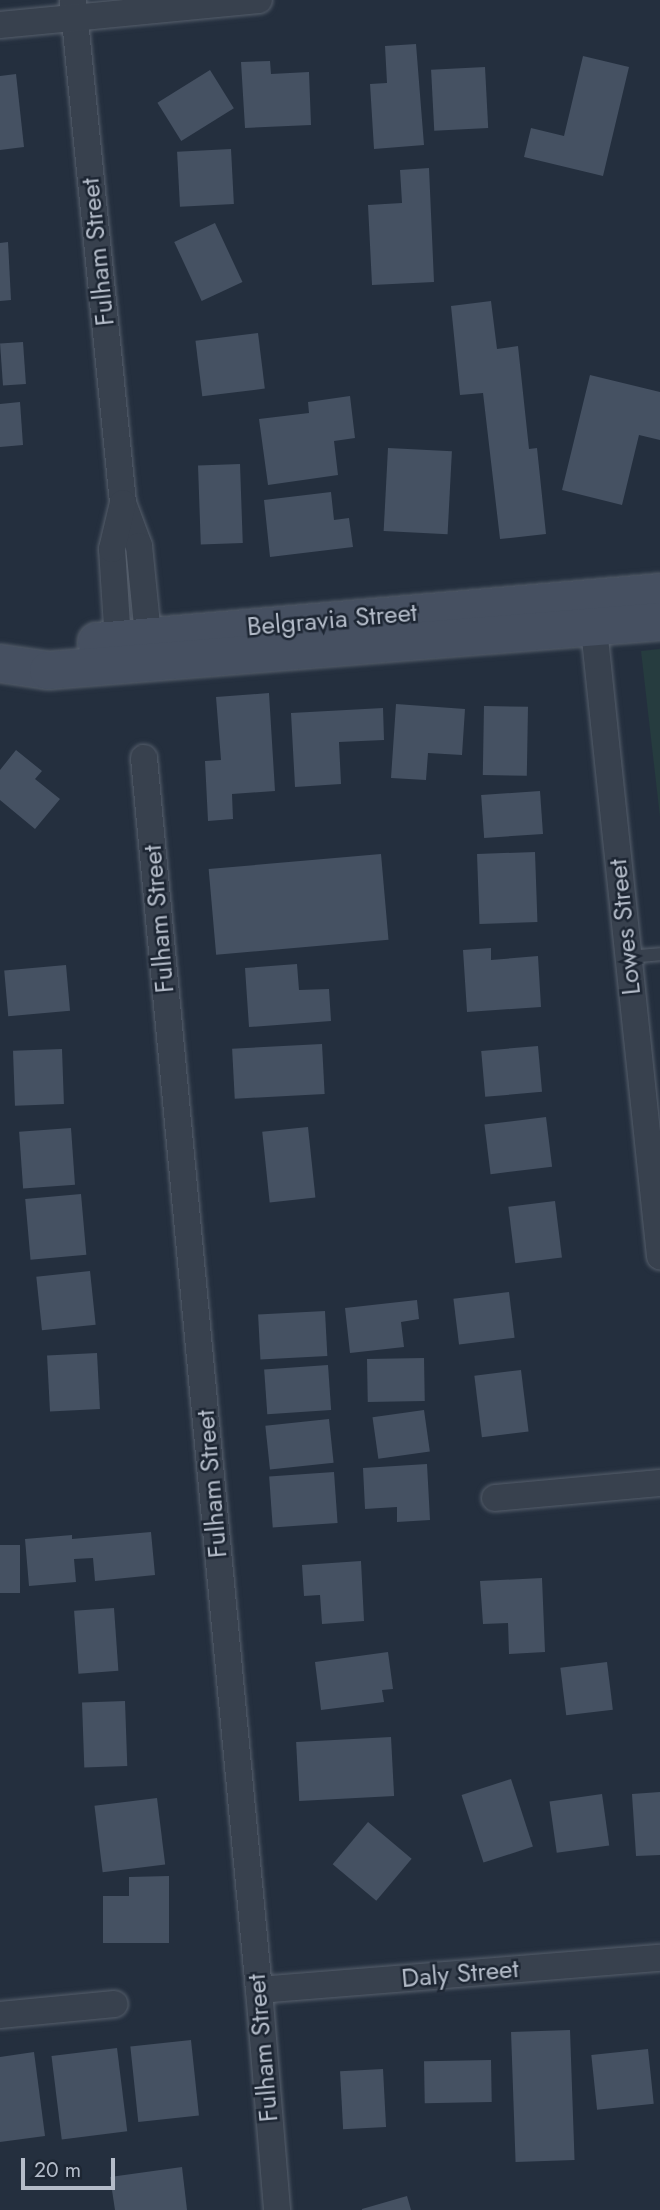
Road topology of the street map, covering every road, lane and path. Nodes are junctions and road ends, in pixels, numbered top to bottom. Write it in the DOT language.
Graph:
graph roads {
  1 [pos="260,0"];
  2 [pos="74,8"];
  3 [pos="0,24"];
  4 [pos="660,592"];
  5 [pos="592,613"];
  6 [pos="660,621"];
  7 [pos="134,650"];
  8 [pos="4,663"];
  9 [pos="144,758"];
  10 [pos="660,954"];
  11 [pos="628,957"];
  12 [pos="660,1256"];
  13 [pos="660,1483"];
  14 [pos="495,1498"];
  15 [pos="660,1958"];
  16 [pos="259,1990"];
  17 [pos="114,2004"];
  18 [pos="0,2015"];
  19 [pos="276,2210"];
  1 -- 2 [label="street"];
  2 -- 3 [label="street"];
  2 -- 7 [label="street, Fulham Street"];
  4 -- 5 [label="street, Belgravia Street"];
  5 -- 6 [label="street, Belgravia Street"];
  5 -- 7 [label="street, Belgravia Street"];
  5 -- 11 [label="street, Lowes Street"];
  7 -- 8 [label="street, Belgravia Street"];
  9 -- 16 [label="street, Fulham Street"];
  10 -- 11 [label="lane"];
  11 -- 12 [label="street, Lowes Street"];
  13 -- 14 [label="street"];
  15 -- 16 [label="street, Daly Street"];
  16 -- 19 [label="street, Fulham Street"];
  17 -- 18 [label="street"];
}
